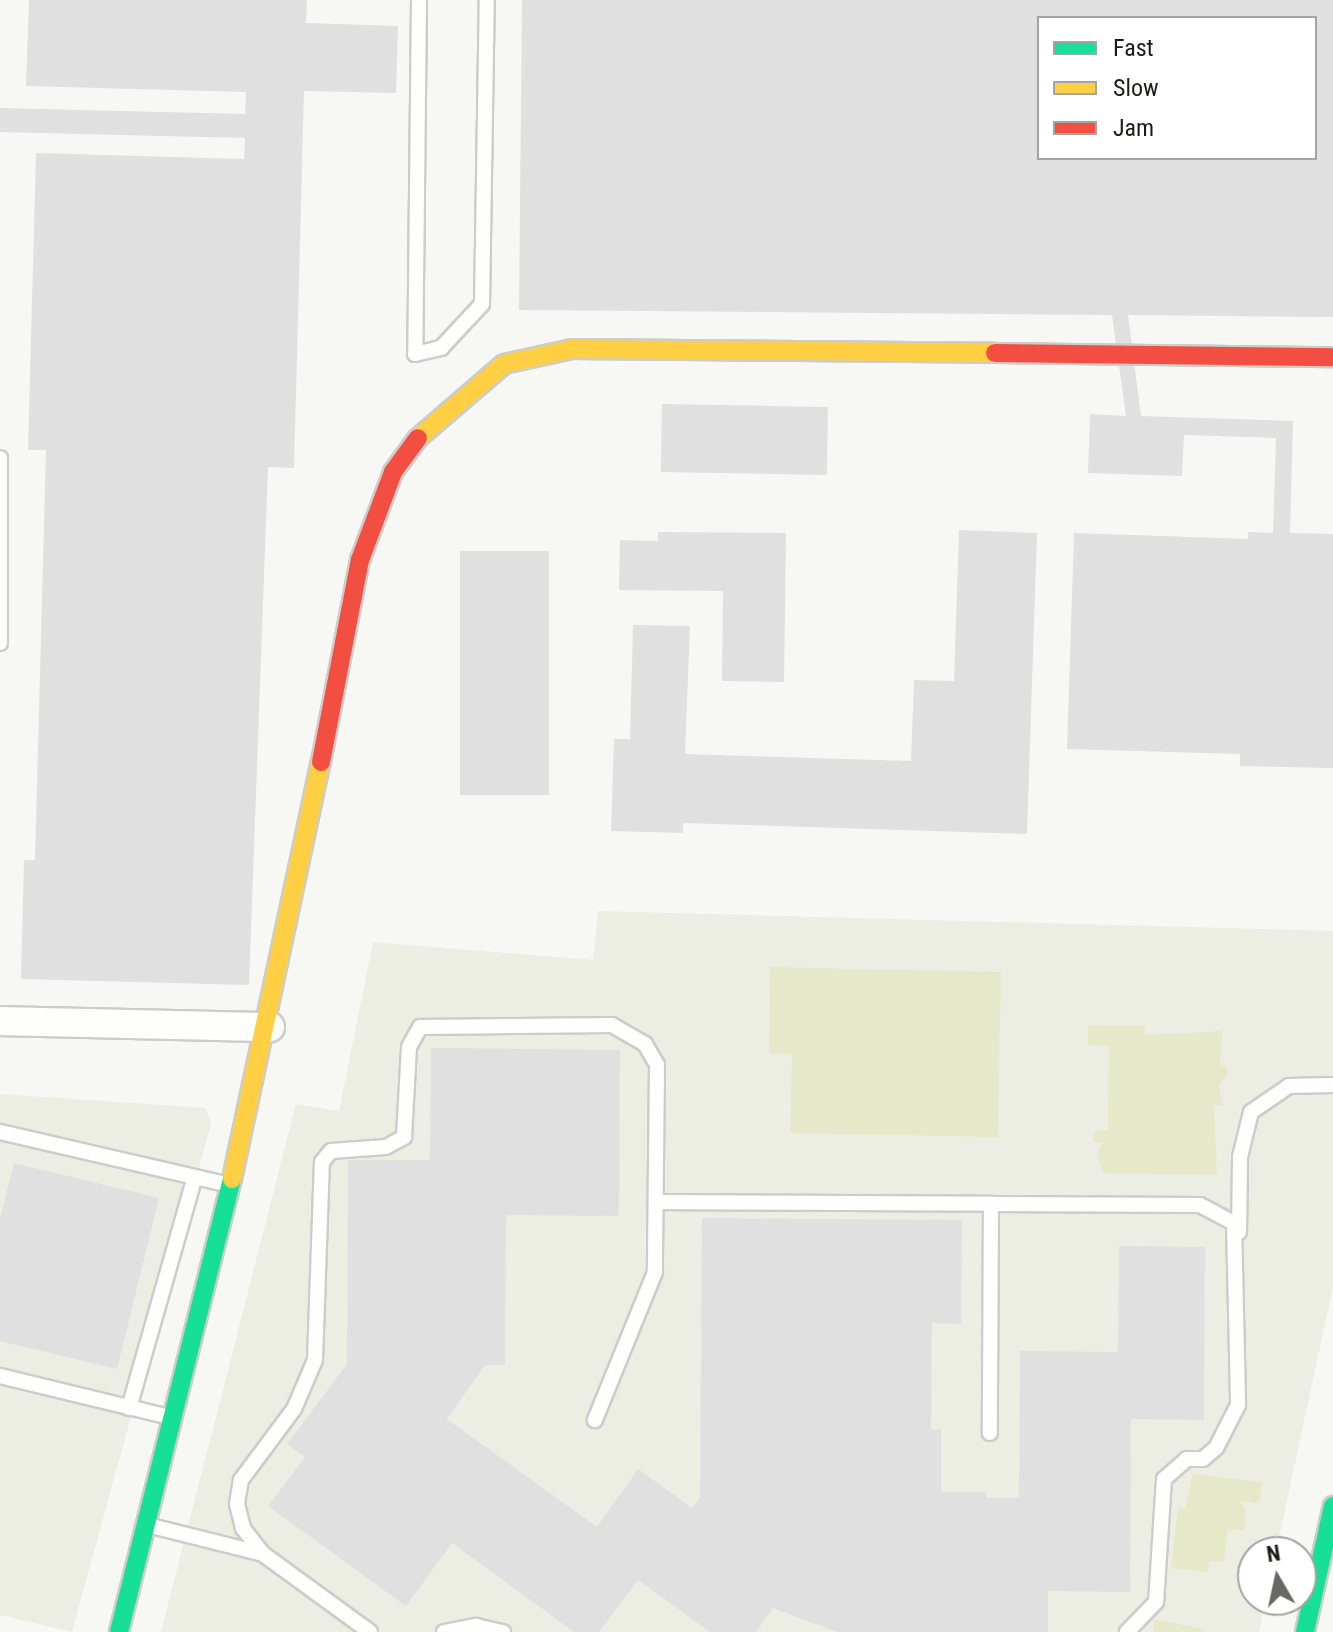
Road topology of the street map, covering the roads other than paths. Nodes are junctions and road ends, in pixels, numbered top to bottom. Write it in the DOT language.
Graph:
graph roads {
  1 [pos="419,0"];
  2 [pos="487,0"];
  3 [pos="1333,357"];
  4 [pos="0,458"];
  5 [pos="0,643"];
  6 [pos="0,1021"];
  7 [pos="270,1027"];
  8 [pos="1333,1085"];
  9 [pos="0,1132"];
  10 [pos="195,1177"];
  11 [pos="234,1186"];
  12 [pos="657,1202"];
  13 [pos="991,1204"];
  14 [pos="1238,1248"];
  15 [pos="0,1376"];
  16 [pos="129,1408"];
  17 [pos="174,1418"];
  18 [pos="595,1420"];
  19 [pos="990,1433"];
  20 [pos="1333,1506"];
  21 [pos="147,1525"];
  22 [pos="263,1554"];
  23 [pos="119,1632"];
  24 [pos="370,1632"];
  25 [pos="444,1632"];
  26 [pos="503,1632"];
  27 [pos="1127,1632"];
  28 [pos="1305,1632"];
  1 -- 2 [label="lane"];
  3 -- 7 [label="street"];
  4 -- 5 [label="lane"];
  6 -- 7 [label="street"];
  7 -- 11 [label="street"];
  8 -- 14 [label="lane"];
  9 -- 10 [label="lane"];
  10 -- 11 [label="lane"];
  10 -- 16 [label="lane"];
  11 -- 17 [label="street"];
  12 -- 13 [label="lane"];
  12 -- 18 [label="lane"];
  12 -- 22 [label="lane"];
  13 -- 14 [label="lane"];
  13 -- 19 [label="lane"];
  14 -- 27 [label="lane"];
  15 -- 16 [label="lane"];
  16 -- 17 [label="lane"];
  17 -- 21 [label="street"];
  20 -- 28 [label="street"];
  21 -- 22 [label="lane"];
  21 -- 23 [label="street"];
  22 -- 24 [label="lane"];
  25 -- 26 [label="lane"];
}
